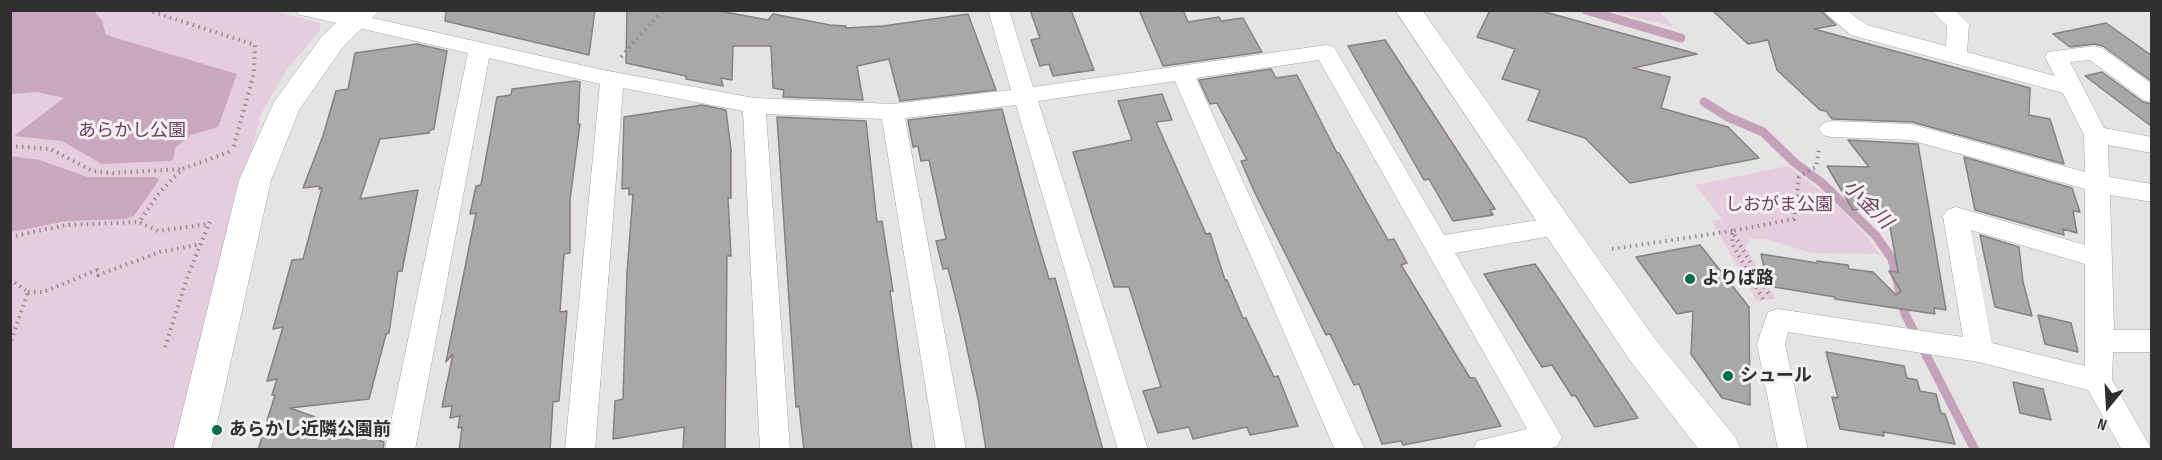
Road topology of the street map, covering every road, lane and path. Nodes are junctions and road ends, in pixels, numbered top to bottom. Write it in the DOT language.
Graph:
graph roads {
  1 [pos="147,10"];
  2 [pos="306,10"];
  3 [pos="663,10"];
  4 [pos="998,10"];
  5 [pos="1408,10"];
  6 [pos="1832,10"];
  7 [pos="1941,10"];
  8 [pos="360,16"];
  9 [pos="480,50"];
  10 [pos="1956,56"];
  11 [pos="1183,73"];
  12 [pos="607,78"];
  13 [pos="2072,88"];
  14 [pos="2151,95"];
  15 [pos="1024,96"];
  16 [pos="754,106"];
  17 [pos="892,112"];
  18 [pos="1831,129"];
  19 [pos="2096,135"];
  20 [pos="2151,145"];
  21 [pos="10,146"];
  22 [pos="232,151"];
  23 [pos="229,161"];
  24 [pos="1816,167"];
  25 [pos="182,169"];
  26 [pos="2097,184"];
  27 [pos="2151,193"];
  28 [pos="213,213"];
  29 [pos="139,222"];
  30 [pos="1557,226"];
  31 [pos="1732,231"];
  32 [pos="10,237"];
  33 [pos="201,244"];
  34 [pos="1438,246"];
  35 [pos="1578,255"];
  36 [pos="2098,258"];
  37 [pos="187,278"];
  38 [pos="10,279"];
  39 [pos="28,292"];
  40 [pos="1770,296"];
  41 [pos="1762,297"];
  42 [pos="2100,340"];
  43 [pos="2151,340"];
  44 [pos="10,344"];
  45 [pos="165,347"];
  46 [pos="1979,351"];
  47 [pos="2098,381"];
  48 [pos="1551,443"];
  49 [pos="192,450"];
  50 [pos="400,450"];
  51 [pos="580,450"];
  52 [pos="776,450"];
  53 [pos="951,450"];
  54 [pos="1133,450"];
  55 [pos="1350,450"];
  56 [pos="1488,450"];
  57 [pos="1722,450"];
  58 [pos="1793,450"];
  59 [pos="2138,450"];
  1 -- 22 [label="path"];
  2 -- 8 [label="street"];
  3 -- 12 [label="path"];
  4 -- 15 [label="street"];
  5 -- 30 [label="street"];
  6 -- 10 [label="street"];
  7 -- 10 [label="street"];
  8 -- 9 [label="street"];
  8 -- 49 [label="street"];
  9 -- 12 [label="street"];
  9 -- 50 [label="street"];
  10 -- 13 [label="street"];
  11 -- 15 [label="street"];
  11 -- 34 [label="street"];
  11 -- 55 [label="street"];
  12 -- 16 [label="street"];
  12 -- 51 [label="street"];
  13 -- 14 [label="street"];
  13 -- 19 [label="street"];
  15 -- 17 [label="street"];
  15 -- 54 [label="street"];
  16 -- 17 [label="street"];
  16 -- 52 [label="street"];
  17 -- 53 [label="street"];
  18 -- 26 [label="street"];
  19 -- 20 [label="street"];
  19 -- 26 [label="street"];
  21 -- 25 [label="path"];
  22 -- 23 [label="path"];
  22 -- 25 [label="path"];
  24 -- 31 [label="path"];
  25 -- 29 [label="path"];
  26 -- 27 [label="street"];
  26 -- 36 [label="street"];
  28 -- 29 [label="path"];
  29 -- 32 [label="path"];
  30 -- 34 [label="street"];
  30 -- 35 [label="street"];
  31 -- 35 [label="path"];
  31 -- 40 [label="path"];
  31 -- 41 [label="path"];
  33 -- 39 [label="path"];
  34 -- 48 [label="street"];
  35 -- 57 [label="street"];
  36 -- 42 [label="street"];
  36 -- 46 [label="street"];
  37 -- 45 [label="path"];
  38 -- 39 [label="path"];
  39 -- 44 [label="path"];
  42 -- 43 [label="street"];
  42 -- 47 [label="street"];
  46 -- 47 [label="street"];
  46 -- 58 [label="street"];
  47 -- 59 [label="street"];
  48 -- 56 [label="street"];
}
